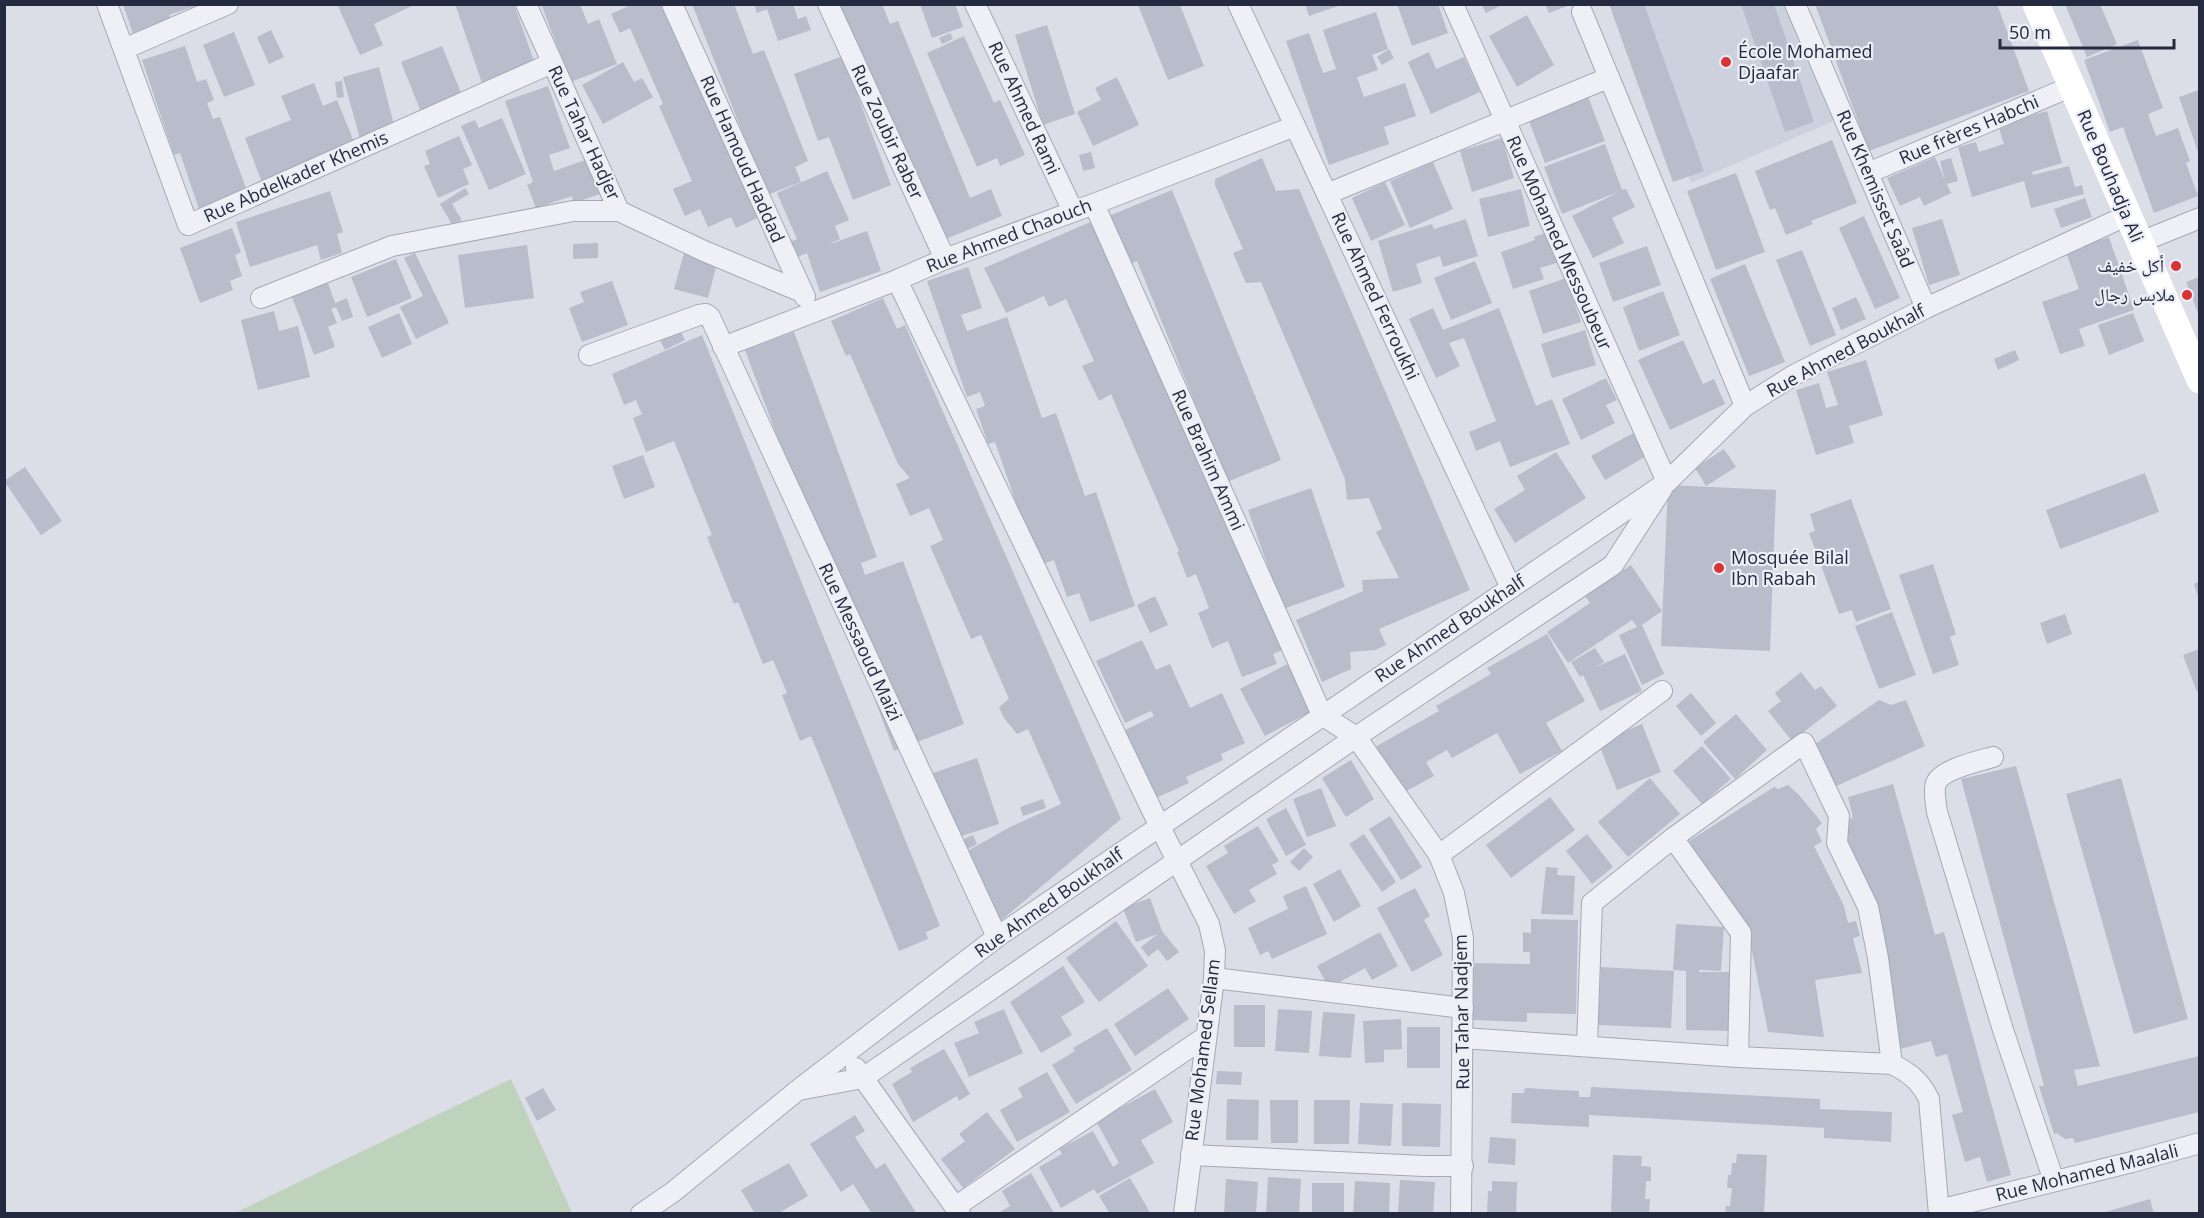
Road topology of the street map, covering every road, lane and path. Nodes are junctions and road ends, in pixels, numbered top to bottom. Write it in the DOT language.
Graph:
graph roads {
  1 [pos="107,4"];
  2 [pos="228,4"];
  3 [pos="526,4"];
  4 [pos="672,4"];
  5 [pos="828,4"];
  6 [pos="975,4"];
  7 [pos="1238,4"];
  8 [pos="1453,4"];
  9 [pos="1795,4"];
  10 [pos="2036,4"];
  11 [pos="1582,12"];
  12 [pos="124,49"];
  13 [pos="552,63"];
  14 [pos="1608,78"];
  15 [pos="2070,87"];
  16 [pos="1504,121"];
  17 [pos="1295,126"];
  18 [pos="1868,173"];
  19 [pos="1327,194"];
  20 [pos="1094,204"];
  21 [pos="620,211"];
  22 [pos="1073,211"];
  23 [pos="2128,215"];
  24 [pos="2199,218"];
  25 [pos="2139,243"];
  26 [pos="945,259"];
  27 [pos="897,280"];
  28 [pos="802,292"];
  29 [pos="261,298"];
  30 [pos="1926,308"];
  31 [pos="813,312"];
  32 [pos="723,347"];
  33 [pos="589,355"];
  34 [pos="2199,380"];
  35 [pos="1745,406"];
  36 [pos="1666,482"];
  37 [pos="1511,588"];
  38 [pos="1662,691"];
  39 [pos="1322,715"];
  40 [pos="1356,737"];
  41 [pos="1993,757"];
  42 [pos="1160,827"];
  43 [pos="1673,838"];
  44 [pos="1439,855"];
  45 [pos="1177,861"];
  46 [pos="997,937"];
  47 [pos="1214,978"];
  48 [pos="1463,1008"];
  49 [pos="1205,1037"];
  50 [pos="1463,1038"];
  51 [pos="1587,1045"];
  52 [pos="845,1054"];
  53 [pos="1738,1057"];
  54 [pos="1892,1064"];
  55 [pos="863,1078"];
  56 [pos="798,1090"];
  57 [pos="2199,1143"];
  58 [pos="1191,1155"];
  59 [pos="1463,1166"];
  60 [pos="2054,1181"];
  61 [pos="958,1210"];
  62 [pos="1939,1212"];
  63 [pos="641,1214"];
  64 [pos="1184,1214"];
  65 [pos="1461,1214"];
  1 -- 12 [label="street, Rue Abdelkader Khemis"];
  2 -- 12 [label="street"];
  3 -- 13 [label="street, Rue Tahar Hadjer"];
  4 -- 28 [label="street, Rue Hamoud Haddad"];
  5 -- 26 [label="street, Rue Zoubir Raber"];
  6 -- 22 [label="street, Rue Ahmed Rami"];
  7 -- 17 [label="street, Rue Ahmed Ferroukhi"];
  8 -- 16 [label="street, Rue Mohamed Messoubeur"];
  9 -- 18 [label="street, Rue Khemisset Saâd"];
  10 -- 15 [label="main road, Rue Bouhadja Ali"];
  11 -- 14 [label="street"];
  12 -- 13 [label="street, Rue Abdelkader Khemis"];
  13 -- 21 [label="street, Rue Tahar Hadjer"];
  14 -- 16 [label="street"];
  14 -- 35 [label="street"];
  15 -- 18 [label="street, Rue frères Habchi"];
  15 -- 23 [label="main road, Rue Bouhadja Ali"];
  16 -- 19 [label="street"];
  16 -- 36 [label="street, Rue Mohamed Messoubeur"];
  17 -- 19 [label="street, Rue Ahmed Ferroukhi"];
  17 -- 20 [label="street, Rue Ahmed Chaouch"];
  18 -- 30 [label="street, Rue Khemisset Saâd"];
  19 -- 37 [label="street, Rue Ahmed Ferroukhi"];
  20 -- 22 [label="street, Rue Ahmed Chaouch"];
  20 -- 39 [label="street, Rue Brahim Ammi"];
  21 -- 28 [label="street, Rue Tahar Hadjer"];
  21 -- 29 [label="street"];
  22 -- 26 [label="street, Rue Ahmed Chaouch"];
  23 -- 25 [label="main road, Rue Bouhadja Ali"];
  23 -- 30 [label="street, Rue Ahmed Boukhalf"];
  24 -- 25 [label="street"];
  25 -- 34 [label="main road, Rue Bouhadja Ali"];
  26 -- 27 [label="street, Rue Ahmed Chaouch"];
  27 -- 31 [label="street, Rue Ahmed Chaouch"];
  27 -- 42 [label="street, Rue Mohamed Sellam"];
  28 -- 31 [label="street, Rue Hamoud Haddad"];
  30 -- 35 [label="street, Rue Ahmed Boukhalf"];
  31 -- 32 [label="street, Rue Ahmed Chaouch"];
  32 -- 33 [label="street, Rue Messaoud Maizi"];
  32 -- 46 [label="street, Rue Messaoud Maizi"];
  35 -- 36 [label="street, Rue Ahmed Boukhalf"];
  36 -- 37 [label="street, Rue Ahmed Boukhalf"];
  36 -- 40 [label="street"];
  37 -- 39 [label="street, Rue Ahmed Boukhalf"];
  38 -- 44 [label="street"];
  39 -- 40 [label="street, Rue Tahar Nadjem"];
  39 -- 42 [label="street, Rue Ahmed Boukhalf"];
  40 -- 44 [label="street, Rue Tahar Nadjem"];
  40 -- 45 [label="street"];
  41 -- 60 [label="street"];
  42 -- 45 [label="street, Rue Mohamed Sellam"];
  42 -- 46 [label="street, Rue Ahmed Boukhalf"];
  43 -- 51 [label="street"];
  43 -- 53 [label="street"];
  43 -- 54 [label="street"];
  44 -- 48 [label="street, Rue Tahar Nadjem"];
  45 -- 47 [label="street, Rue Mohamed Sellam"];
  45 -- 55 [label="street"];
  46 -- 52 [label="street, Rue Ahmed Boukhalf"];
  47 -- 48 [label="street"];
  47 -- 49 [label="street, Rue Mohamed Sellam"];
  48 -- 50 [label="street, Rue Tahar Nadjem"];
  49 -- 58 [label="street, Rue Mohamed Sellam"];
  49 -- 61 [label="street"];
  50 -- 51 [label="street"];
  50 -- 59 [label="street, Rue Tahar Nadjem"];
  51 -- 53 [label="street"];
  52 -- 55 [label="street"];
  52 -- 56 [label="street, Rue Ahmed Boukhalf"];
  53 -- 54 [label="street"];
  54 -- 62 [label="street"];
  55 -- 56 [label="street"];
  55 -- 61 [label="street"];
  56 -- 63 [label="street, Rue Ahmed Boukhalf"];
  57 -- 60 [label="street, Rue Mohamed Maalali"];
  58 -- 59 [label="street"];
  58 -- 64 [label="street, Rue Mohamed Sellam"];
  59 -- 65 [label="street, Rue Tahar Nadjem"];
  60 -- 62 [label="street, Rue Mohamed Maalali"];
}
